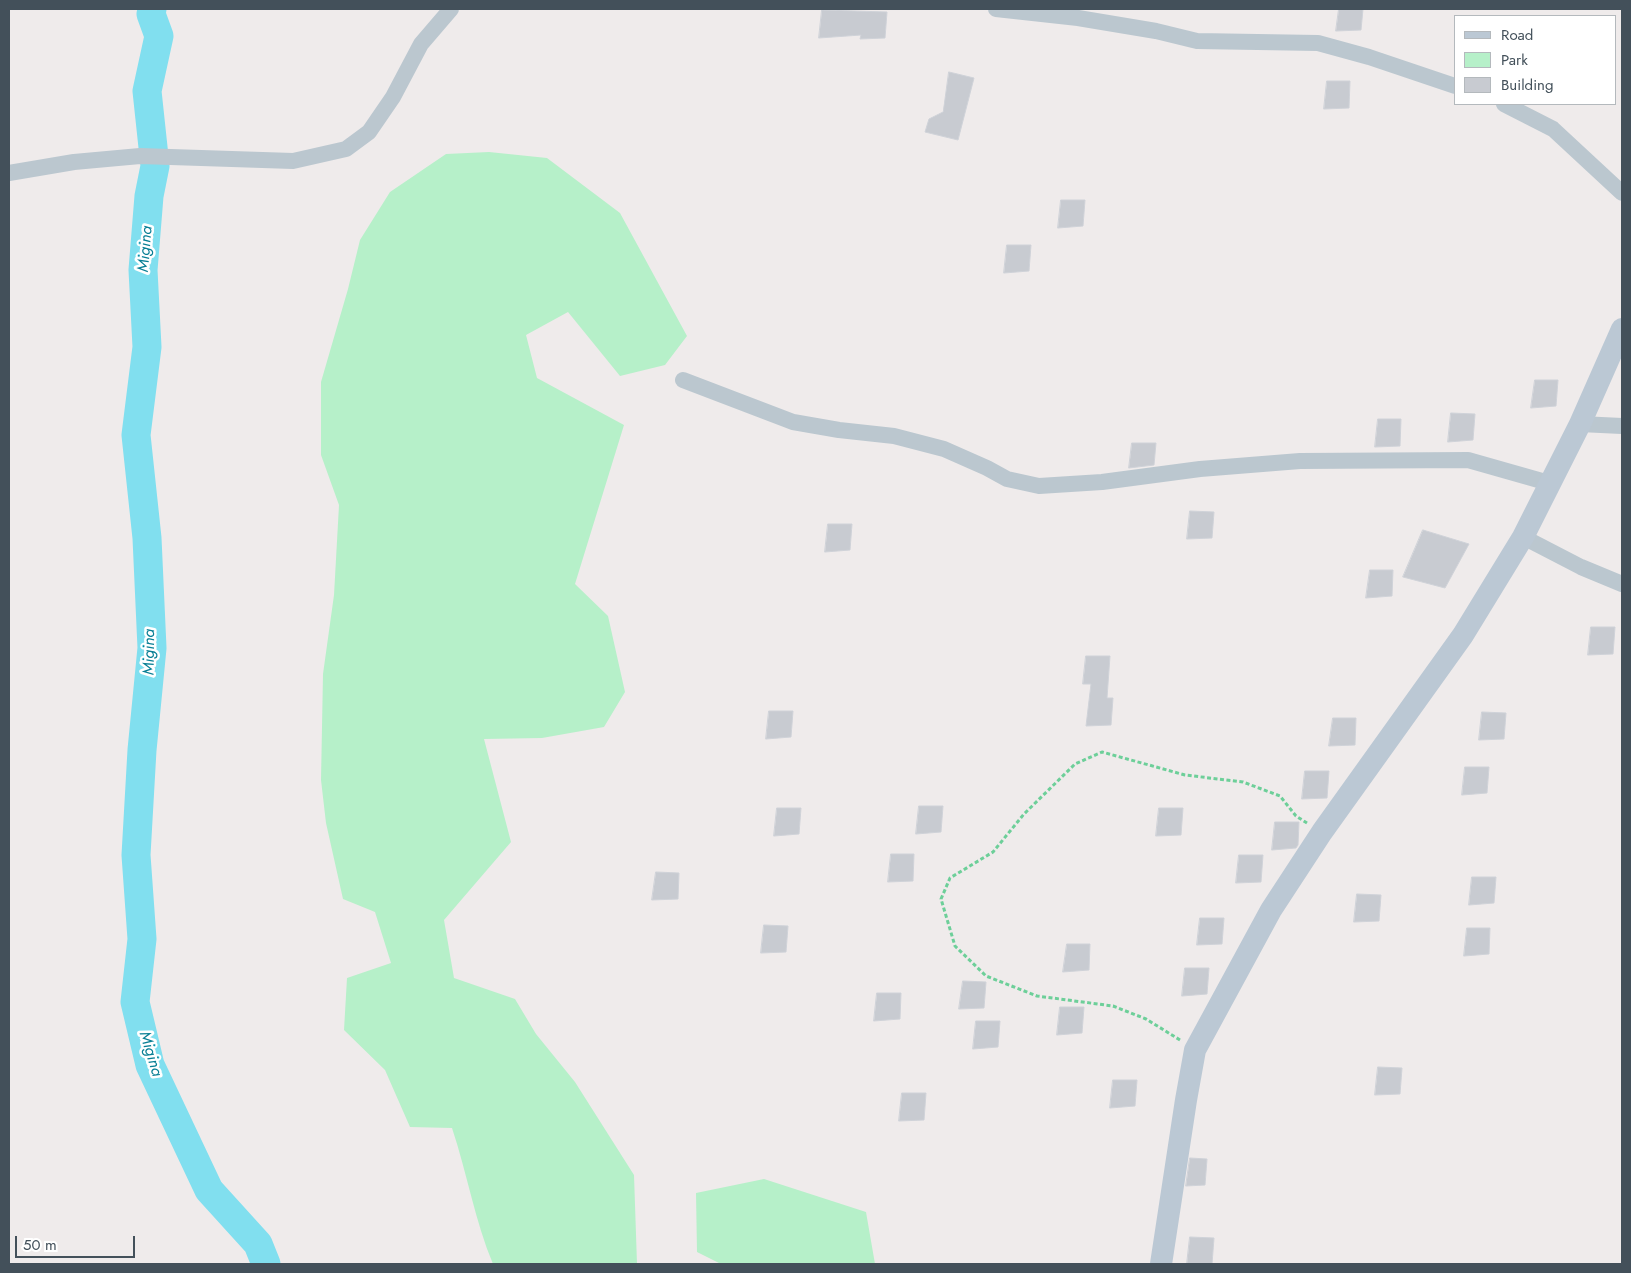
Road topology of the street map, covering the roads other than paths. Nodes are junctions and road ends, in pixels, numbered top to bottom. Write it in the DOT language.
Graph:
graph roads {
  1 [pos="451,9"];
  2 [pos="996,9"];
  3 [pos="1454,86"];
  4 [pos="1506,105"];
  5 [pos="9,173"];
  6 [pos="1622,193"];
  7 [pos="1622,329"];
  8 [pos="683,380"];
  9 [pos="1580,424"];
  10 [pos="1622,426"];
  11 [pos="1549,483"];
  12 [pos="1523,537"];
  13 [pos="1622,584"];
  14 [pos="1161,1264"];
  1 -- 5 [label="street"];
  2 -- 3 [label="street"];
  4 -- 6 [label="street"];
  7 -- 9 [label="main road"];
  8 -- 11 [label="street"];
  9 -- 10 [label="street"];
  9 -- 11 [label="main road"];
  11 -- 12 [label="main road"];
  12 -- 13 [label="street"];
  12 -- 14 [label="main road"];
}
